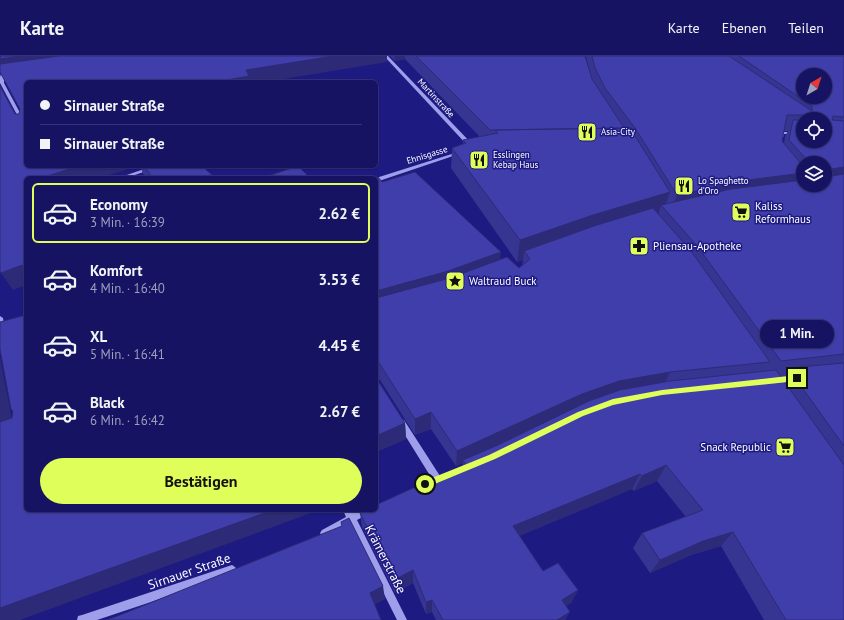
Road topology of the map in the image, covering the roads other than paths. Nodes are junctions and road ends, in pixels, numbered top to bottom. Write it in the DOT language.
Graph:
graph roads {
  1 [pos="9,56"];
  2 [pos="386,56"];
  3 [pos="8,76"];
  4 [pos="1,77"];
  5 [pos="24,124"];
  6 [pos="796,133"];
  7 [pos="778,148"];
  8 [pos="474,150"];
  9 [pos="152,168"];
  10 [pos="127,176"];
  11 [pos="378,179"];
  12 [pos="0,318"];
  13 [pos="3,342"];
  14 [pos="396,415"];
  15 [pos="437,479"];
  16 [pos="349,514"];
  17 [pos="319,536"];
  18 [pos="241,567"];
  19 [pos="82,620"];
  20 [pos="402,620"];
  1 -- 4 [label="street"];
  2 -- 8 [label="street, Martinstraße"];
  3 -- 4 [label="street"];
  4 -- 5 [label="street"];
  6 -- 7 [label="street"];
  8 -- 11 [label="street, Ehnisgasse"];
  9 -- 10 [label="street"];
  12 -- 13 [label="street"];
  14 -- 15 [label="street"];
  16 -- 17 [label="street"];
  16 -- 20 [label="street, Krämerstraße"];
  18 -- 19 [label="street, Sirnauer Straße"];
}
